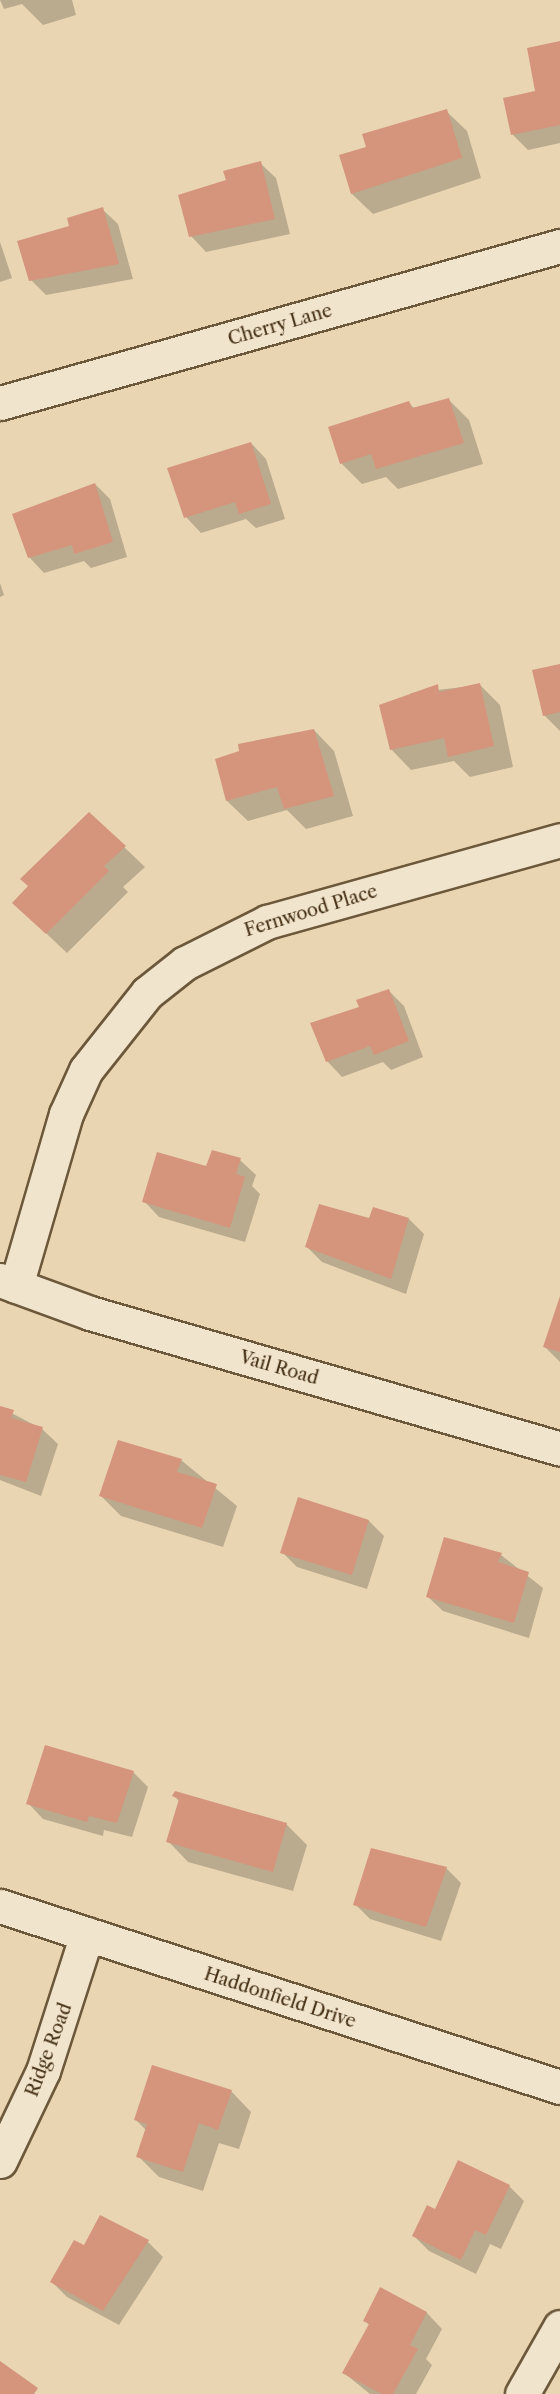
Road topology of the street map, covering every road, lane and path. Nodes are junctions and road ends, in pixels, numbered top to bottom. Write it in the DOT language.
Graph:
graph roads {
  1 [pos="560,246"];
  2 [pos="0,403"];
  3 [pos="560,840"];
  4 [pos="8,1283"];
  5 [pos="560,1449"];
  6 [pos="0,1906"];
  7 [pos="87,1934"];
  8 [pos="560,2087"];
  9 [pos="0,2161"];
  10 [pos="560,2327"];
  11 [pos="522,2394"];
  1 -- 2 [label="street, Cherry Lane"];
  3 -- 4 [label="street, Fernwood Place"];
  4 -- 5 [label="street, Vail Road"];
  6 -- 7 [label="street, Haddonfield Drive"];
  7 -- 8 [label="street, Haddonfield Drive"];
  7 -- 9 [label="street, Ridge Road"];
  10 -- 11 [label="street"];
}
